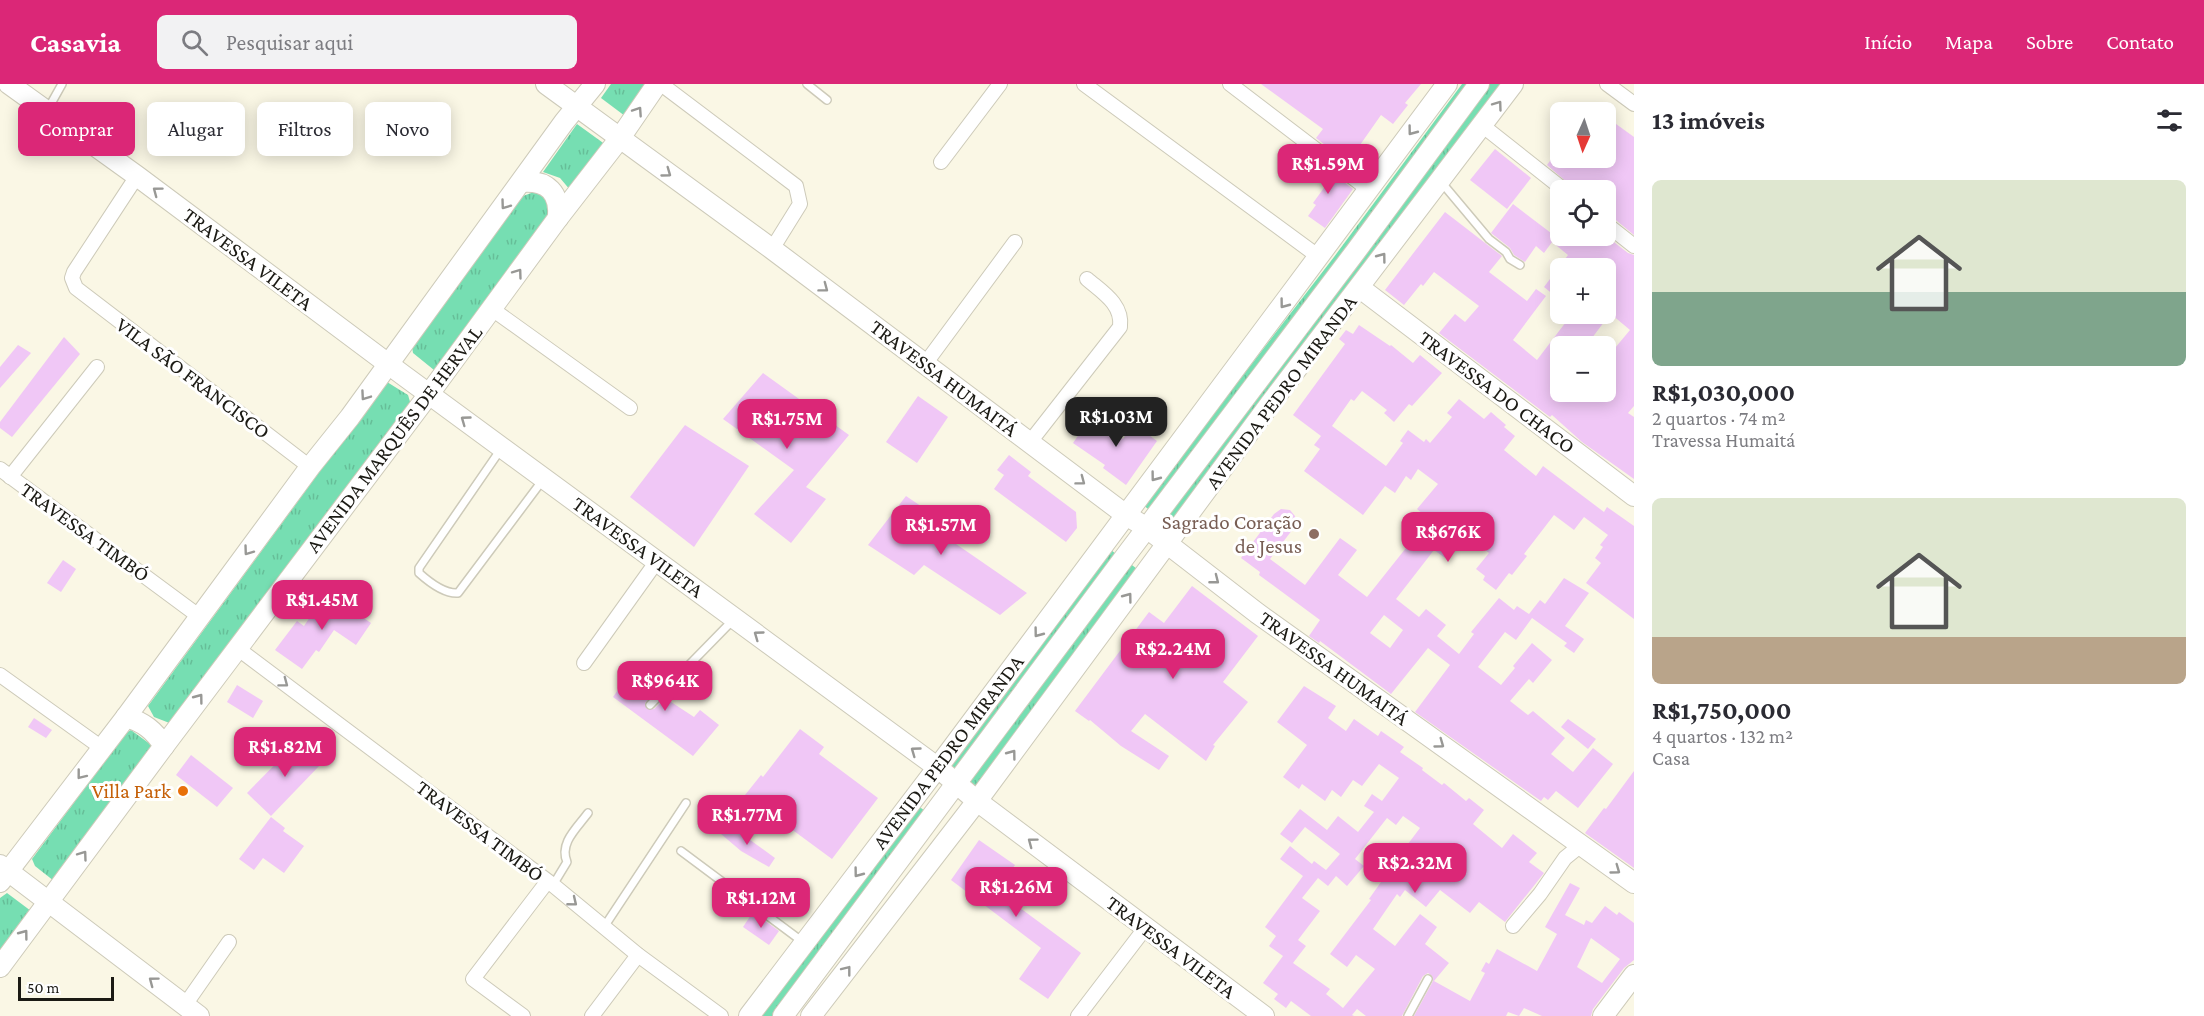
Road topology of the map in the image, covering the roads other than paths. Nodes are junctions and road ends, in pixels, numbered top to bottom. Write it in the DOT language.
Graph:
graph roads {
  1 [pos="9,84"];
  2 [pos="62,84"];
  3 [pos="546,84"];
  4 [pos="595,84"];
  5 [pos="657,84"];
  6 [pos="661,84"];
  7 [pos="807,84"];
  8 [pos="1000,84"];
  9 [pos="1084,84"];
  10 [pos="1230,84"];
  11 [pos="1479,84"];
  12 [pos="1513,84"];
  13 [pos="1607,84"];
  14 [pos="1441,86"];
  15 [pos="827,100"];
  16 [pos="34,102"];
  17 [pos="51,102"];
  18 [pos="1634,104"];
  19 [pos="576,106"];
  20 [pos="1483,126"];
  21 [pos="620,138"];
  22 [pos="109,156"];
  23 [pos="941,162"];
  24 [pos="137,176"];
  25 [pos="1551,180"];
  26 [pos="1440,181"];
  27 [pos="522,182"];
  28 [pos="1368,190"];
  29 [pos="558,218"];
  30 [pos="1616,232"];
  31 [pos="1015,242"];
  32 [pos="1634,246"];
  33 [pos="772,249"];
  34 [pos="1318,257"];
  35 [pos="1520,265"];
  36 [pos="1087,279"];
  37 [pos="1360,288"];
  38 [pos="492,309"];
  39 [pos="388,363"];
  40 [pos="925,364"];
  41 [pos="98,367"];
  42 [pos="429,394"];
  43 [pos="630,408"];
  44 [pos="1030,442"];
  45 [pos="502,447"];
  46 [pos="310,467"];
  47 [pos="5,473"];
  48 [pos="544,478"];
  49 [pos="1634,496"];
  50 [pos="1126,514"];
  51 [pos="1147,528"];
  52 [pos="1168,544"];
  53 [pos="657,561"];
  54 [pos="200,616"];
  55 [pos="735,618"];
  56 [pos="237,648"];
  57 [pos="584,663"];
  58 [pos="0,675"];
  59 [pos="650,705"];
  60 [pos="126,717"];
  61 [pos="164,746"];
  62 [pos="102,748"];
  63 [pos="937,767"];
  64 [pos="956,784"];
  65 [pos="977,801"];
  66 [pos="686,803"];
  67 [pos="588,813"];
  68 [pos="1581,845"];
  69 [pos="681,851"];
  70 [pos="3,872"];
  71 [pos="1634,883"];
  72 [pos="550,884"];
  73 [pos="49,902"];
  74 [pos="1513,926"];
  75 [pos="604,927"];
  76 [pos="1146,927"];
  77 [pos="229,942"];
  78 [pos="805,943"];
  79 [pos="638,955"];
  80 [pos="0,967"];
  81 [pos="1634,975"];
  82 [pos="1428,979"];
  83 [pos="192,1011"];
  84 [pos="1253,1013"];
  85 [pos="523,1016"];
  86 [pos="592,1016"];
  87 [pos="721,1016"];
  88 [pos="750,1016"];
  89 [pos="783,1016"];
  90 [pos="811,1016"];
  91 [pos="1077,1016"];
  92 [pos="1408,1016"];
  93 [pos="1603,1016"];
  1 -- 16 [label="main road, TRAVESSA VILETA"];
  2 -- 17 [label="lane"];
  3 -- 19 [label="main road, TRAVESSA HUMAITÁ"];
  4 -- 19 [label="main road"];
  21 -- 5 [label="main road, AVENIDA MARQUÊS DE HERVAL, one-way"];
  6 -- 33 [label="street"];
  7 -- 15 [label="lane"];
  8 -- 23 [label="street"];
  9 -- 34 [label="street"];
  10 -- 28 [label="street"];
  11 -- 51 [label="main road, AVENIDA PEDRO MIRANDA"];
  20 -- 12 [label="main road, AVENIDA PEDRO MIRANDA, one-way"];
  13 -- 18 [label="street"];
  14 -- 28 [label="main road, AVENIDA PEDRO MIRANDA, one-way"];
  19 -- 21 [label="main road, TRAVESSA HUMAITÁ"];
  19 -- 27 [label="main road"];
  20 -- 25 [label="street"];
  20 -- 26 [label="main road, AVENIDA PEDRO MIRANDA"];
  21 -- 29 [label="main road, AVENIDA MARQUÊS DE HERVAL"];
  21 -- 33 [label="main road, TRAVESSA HUMAITÁ, one-way"];
  22 -- 24 [label="main road, TRAVESSA VILETA"];
  39 -- 24 [label="main road, TRAVESSA VILETA, one-way"];
  24 -- 46 [label="street, VILA SÃO FRANCISCO"];
  26 -- 35 [label="lane"];
  37 -- 26 [label="main road, AVENIDA PEDRO MIRANDA, one-way"];
  27 -- 29 [label="main road"];
  27 -- 39 [label="main road, one-way"];
  28 -- 34 [label="main road, AVENIDA PEDRO MIRANDA"];
  38 -- 29 [label="main road, AVENIDA MARQUÊS DE HERVAL, one-way"];
  30 -- 32 [label="street"];
  31 -- 40 [label="street"];
  33 -- 40 [label="main road, TRAVESSA HUMAITÁ, one-way"];
  34 -- 50 [label="main road, AVENIDA PEDRO MIRANDA, one-way"];
  36 -- 44 [label="street"];
  37 -- 49 [label="main road, TRAVESSA DO CHACO"];
  37 -- 52 [label="main road, AVENIDA PEDRO MIRANDA"];
  38 -- 42 [label="main road, AVENIDA MARQUÊS DE HERVAL"];
  38 -- 43 [label="street"];
  39 -- 42 [label="main road, TRAVESSA VILETA"];
  39 -- 46 [label="main road, one-way"];
  40 -- 44 [label="main road, TRAVESSA HUMAITÁ"];
  41 -- 47 [label="street"];
  45 -- 42 [label="main road, TRAVESSA VILETA, one-way"];
  42 -- 56 [label="main road, AVENIDA MARQUÊS DE HERVAL"];
  44 -- 50 [label="main road, TRAVESSA HUMAITÁ, one-way"];
  45 -- 48 [label="main road, TRAVESSA VILETA"];
  45 -- 48 [label="lane"];
  46 -- 54 [label="main road, one-way"];
  47 -- 54 [label="street, TRAVESSA TIMBÓ"];
  48 -- 53 [label="main road, TRAVESSA VILETA"];
  50 -- 51 [label="main road, TRAVESSA HUMAITÁ"];
  50 -- 63 [label="main road, AVENIDA PEDRO MIRANDA, one-way"];
  51 -- 52 [label="main road, TRAVESSA HUMAITÁ"];
  51 -- 64 [label="main road, AVENIDA PEDRO MIRANDA"];
  65 -- 52 [label="main road, AVENIDA PEDRO MIRANDA, one-way"];
  52 -- 68 [label="main road, TRAVESSA HUMAITÁ, one-way"];
  53 -- 55 [label="main road, TRAVESSA VILETA"];
  53 -- 57 [label="street"];
  54 -- 60 [label="main road"];
  55 -- 59 [label="lane"];
  63 -- 55 [label="main road, TRAVESSA VILETA, one-way"];
  61 -- 56 [label="main road, AVENIDA MARQUÊS DE HERVAL, one-way"];
  56 -- 72 [label="street, TRAVESSA TIMBÓ, one-way"];
  58 -- 62 [label="street"];
  60 -- 61 [label="main road"];
  60 -- 62 [label="main road"];
  73 -- 61 [label="main road, AVENIDA MARQUÊS DE HERVAL, one-way"];
  62 -- 70 [label="main road, one-way"];
  63 -- 64 [label="main road, TRAVESSA VILETA"];
  63 -- 78 [label="main road, AVENIDA PEDRO MIRANDA, one-way"];
  64 -- 65 [label="main road, TRAVESSA VILETA"];
  64 -- 89 [label="main road, AVENIDA PEDRO MIRANDA"];
  76 -- 65 [label="main road, TRAVESSA VILETA, one-way"];
  90 -- 65 [label="main road, AVENIDA PEDRO MIRANDA, one-way"];
  66 -- 75 [label="lane"];
  67 -- 72 [label="lane"];
  68 -- 71 [label="main road, TRAVESSA HUMAITÁ, one-way"];
  68 -- 74 [label="street"];
  69 -- 78 [label="lane"];
  70 -- 73 [label="main road"];
  72 -- 75 [label="street, TRAVESSA TIMBÓ, one-way"];
  72 -- 85 [label="street"];
  80 -- 73 [label="main road, AVENIDA MARQUÊS DE HERVAL, one-way"];
  83 -- 73 [label="main road, one-way"];
  75 -- 79 [label="street, TRAVESSA TIMBÓ"];
  76 -- 84 [label="main road, TRAVESSA VILETA"];
  76 -- 91 [label="street"];
  77 -- 83 [label="street"];
  78 -- 88 [label="main road, AVENIDA PEDRO MIRANDA"];
  79 -- 86 [label="street"];
  79 -- 87 [label="street, TRAVESSA TIMBÓ"];
  81 -- 93 [label="main road"];
  82 -- 92 [label="lane"];
}
